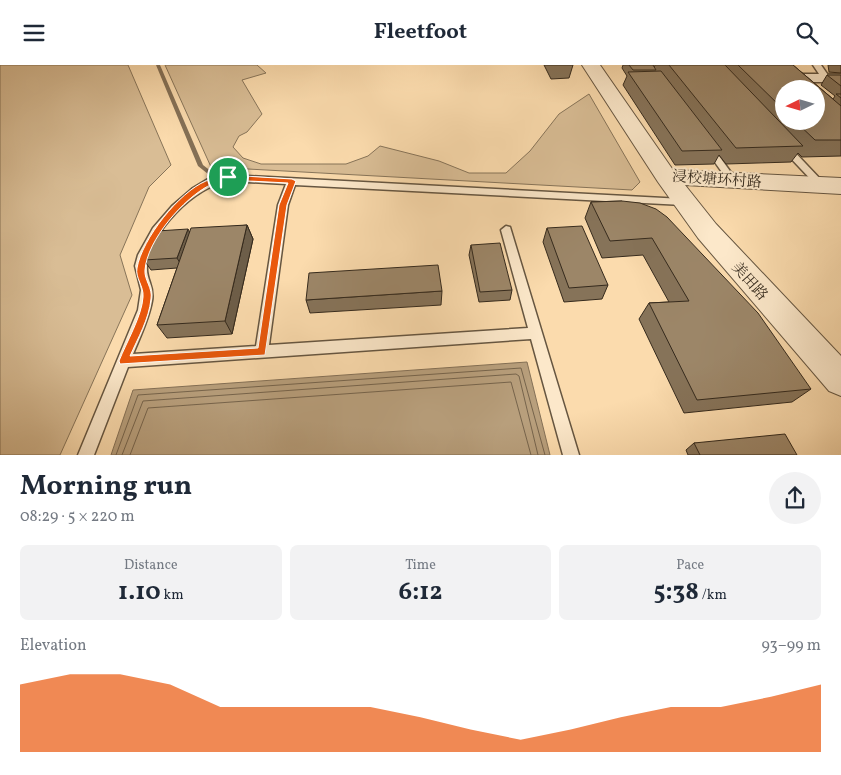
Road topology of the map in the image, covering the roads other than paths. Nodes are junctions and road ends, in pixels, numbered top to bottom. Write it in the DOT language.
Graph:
graph roads {
  1 [pos="591,65"];
  2 [pos="779,65"];
  3 [pos="817,65"];
  4 [pos="834,78"];
  5 [pos="798,80"];
  6 [pos="704,142"];
  7 [pos="781,143"];
  8 [pos="666,177"];
  9 [pos="732,180"];
  10 [pos="292,181"];
  11 [pos="831,186"];
  12 [pos="683,202"];
  13 [pos="506,230"];
  14 [pos="536,333"];
  15 [pos="262,352"];
  16 [pos="124,361"];
  17 [pos="841,380"];
  18 [pos="86,455"];
  19 [pos="572,455"];
  1 -- 8 [label="street, 浸校塘环村路"];
  2 -- 5 [label="street"];
  3 -- 4 [label="lane"];
  6 -- 9 [label="lane"];
  7 -- 11 [label="lane"];
  8 -- 9 [label="street, 浸校塘环村路"];
  8 -- 12 [label="street, 美田路"];
  9 -- 11 [label="street, 浸校塘环村路"];
  10 -- 12 [label="lane"];
  10 -- 15 [label="lane"];
  10 -- 16 [label="lane"];
  12 -- 17 [label="street, 美田路"];
  13 -- 14 [label="lane"];
  14 -- 15 [label="lane"];
  14 -- 19 [label="lane"];
  15 -- 16 [label="lane"];
  16 -- 18 [label="lane"];
}
